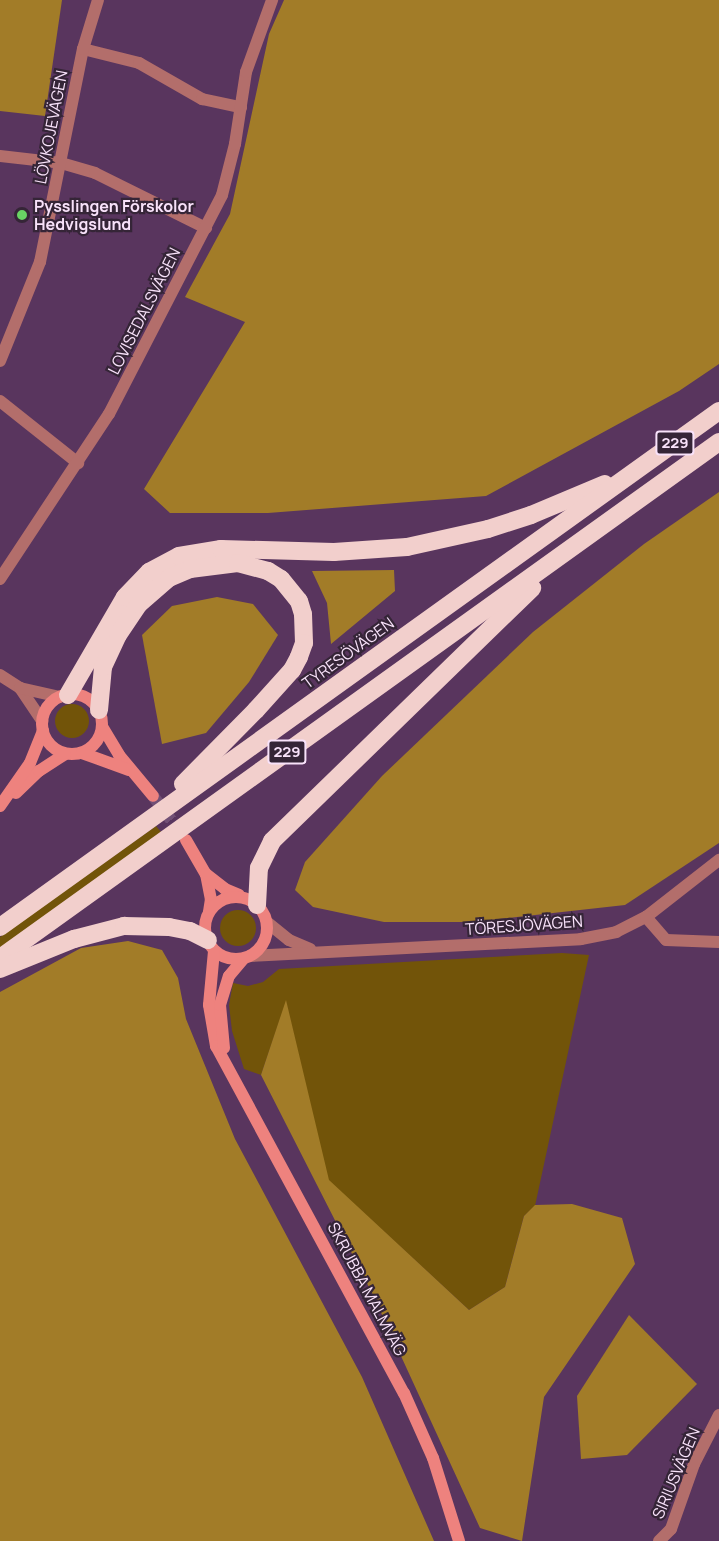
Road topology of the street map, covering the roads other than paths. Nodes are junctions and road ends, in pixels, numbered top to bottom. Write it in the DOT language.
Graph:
graph roads {
  1 [pos="98,0"];
  2 [pos="272,0"];
  3 [pos="83,49"];
  4 [pos="241,107"];
  5 [pos="0,156"];
  6 [pos="61,163"];
  7 [pos="206,228"];
  8 [pos="0,361"];
  9 [pos="0,400"];
  10 [pos="719,411"];
  11 [pos="719,442"];
  12 [pos="78,463"];
  13 [pos="636,470"];
  14 [pos="573,547"];
  15 [pos="0,579"];
  16 [pos="0,675"];
  17 [pos="20,688"];
  18 [pos="64,696"];
  19 [pos="99,710"];
  20 [pos="43,726"];
  21 [pos="103,728"];
  22 [pos="82,753"];
  23 [pos="65,754"];
  24 [pos="132,772"];
  25 [pos="153,796"];
  26 [pos="0,807"];
  27 [pos="142,825"];
  28 [pos="186,840"];
  29 [pos="719,860"];
  30 [pos="206,874"];
  31 [pos="239,896"];
  32 [pos="257,905"];
  33 [pos="209,912"];
  34 [pos="646,917"];
  35 [pos="268,923"];
  36 [pos="0,927"];
  37 [pos="719,942"];
  38 [pos="211,946"];
  39 [pos="317,951"];
  40 [pos="247,957"];
  41 [pos="0,958"];
  42 [pos="0,969"];
  43 [pos="226,1061"];
  44 [pos="719,1415"];
  45 [pos="459,1541"];
  46 [pos="659,1541"];
  1 -- 3 [label="street, LÖVKOJEVÄGEN"];
  2 -- 4 [label="street, LOVISEDALSVÄGEN"];
  3 -- 4 [label="street"];
  3 -- 6 [label="street, LÖVKOJEVÄGEN"];
  4 -- 7 [label="street, LOVISEDALSVÄGEN"];
  5 -- 6 [label="street"];
  6 -- 7 [label="street"];
  6 -- 8 [label="street, LÖVKOJEVÄGEN"];
  7 -- 12 [label="street, LOVISEDALSVÄGEN"];
  9 -- 12 [label="street"];
  10 -- 13 [label="highway, TYRESÖVÄGEN / 229"];
  11 -- 14 [label="highway, 229"];
  12 -- 15 [label="street, LOVISEDALSVÄGEN"];
  13 -- 18 [label="highway"];
  13 -- 27 [label="highway, TYRESÖVÄGEN / 229"];
  14 -- 32 [label="highway"];
  14 -- 41 [label="highway, 229"];
  16 -- 17 [label="street"];
  17 -- 18 [label="street"];
  17 -- 20 [label="street"];
  18 -- 19 [label="street"];
  18 -- 20 [label="street"];
  19 -- 21 [label="street"];
  19 -- 27 [label="highway"];
  20 -- 23 [label="street"];
  20 -- 26 [label="street"];
  21 -- 22 [label="street"];
  21 -- 24 [label="street"];
  22 -- 23 [label="street"];
  22 -- 24 [label="street"];
  23 -- 26 [label="street"];
  24 -- 25 [label="street"];
  27 -- 36 [label="highway, TYRESÖVÄGEN / 229"];
  28 -- 30 [label="street"];
  29 -- 34 [label="street, TÖRESJÖVÄGEN"];
  30 -- 31 [label="street"];
  30 -- 33 [label="street"];
  31 -- 32 [label="street"];
  31 -- 33 [label="street"];
  32 -- 35 [label="street"];
  33 -- 38 [label="street"];
  34 -- 37 [label="street"];
  34 -- 39 [label="street, TÖRESJÖVÄGEN"];
  35 -- 39 [label="street, TÖRESJÖVÄGEN"];
  35 -- 40 [label="street"];
  38 -- 40 [label="street"];
  38 -- 42 [label="highway"];
  38 -- 43 [label="street, SKRUBBA MALMVÄG"];
  39 -- 40 [label="street, TÖRESJÖVÄGEN"];
  40 -- 43 [label="street, SKRUBBA MALMVÄG"];
  43 -- 45 [label="street, SKRUBBA MALMVÄG"];
  44 -- 46 [label="street, SIRIUSVÄGEN"];
}
